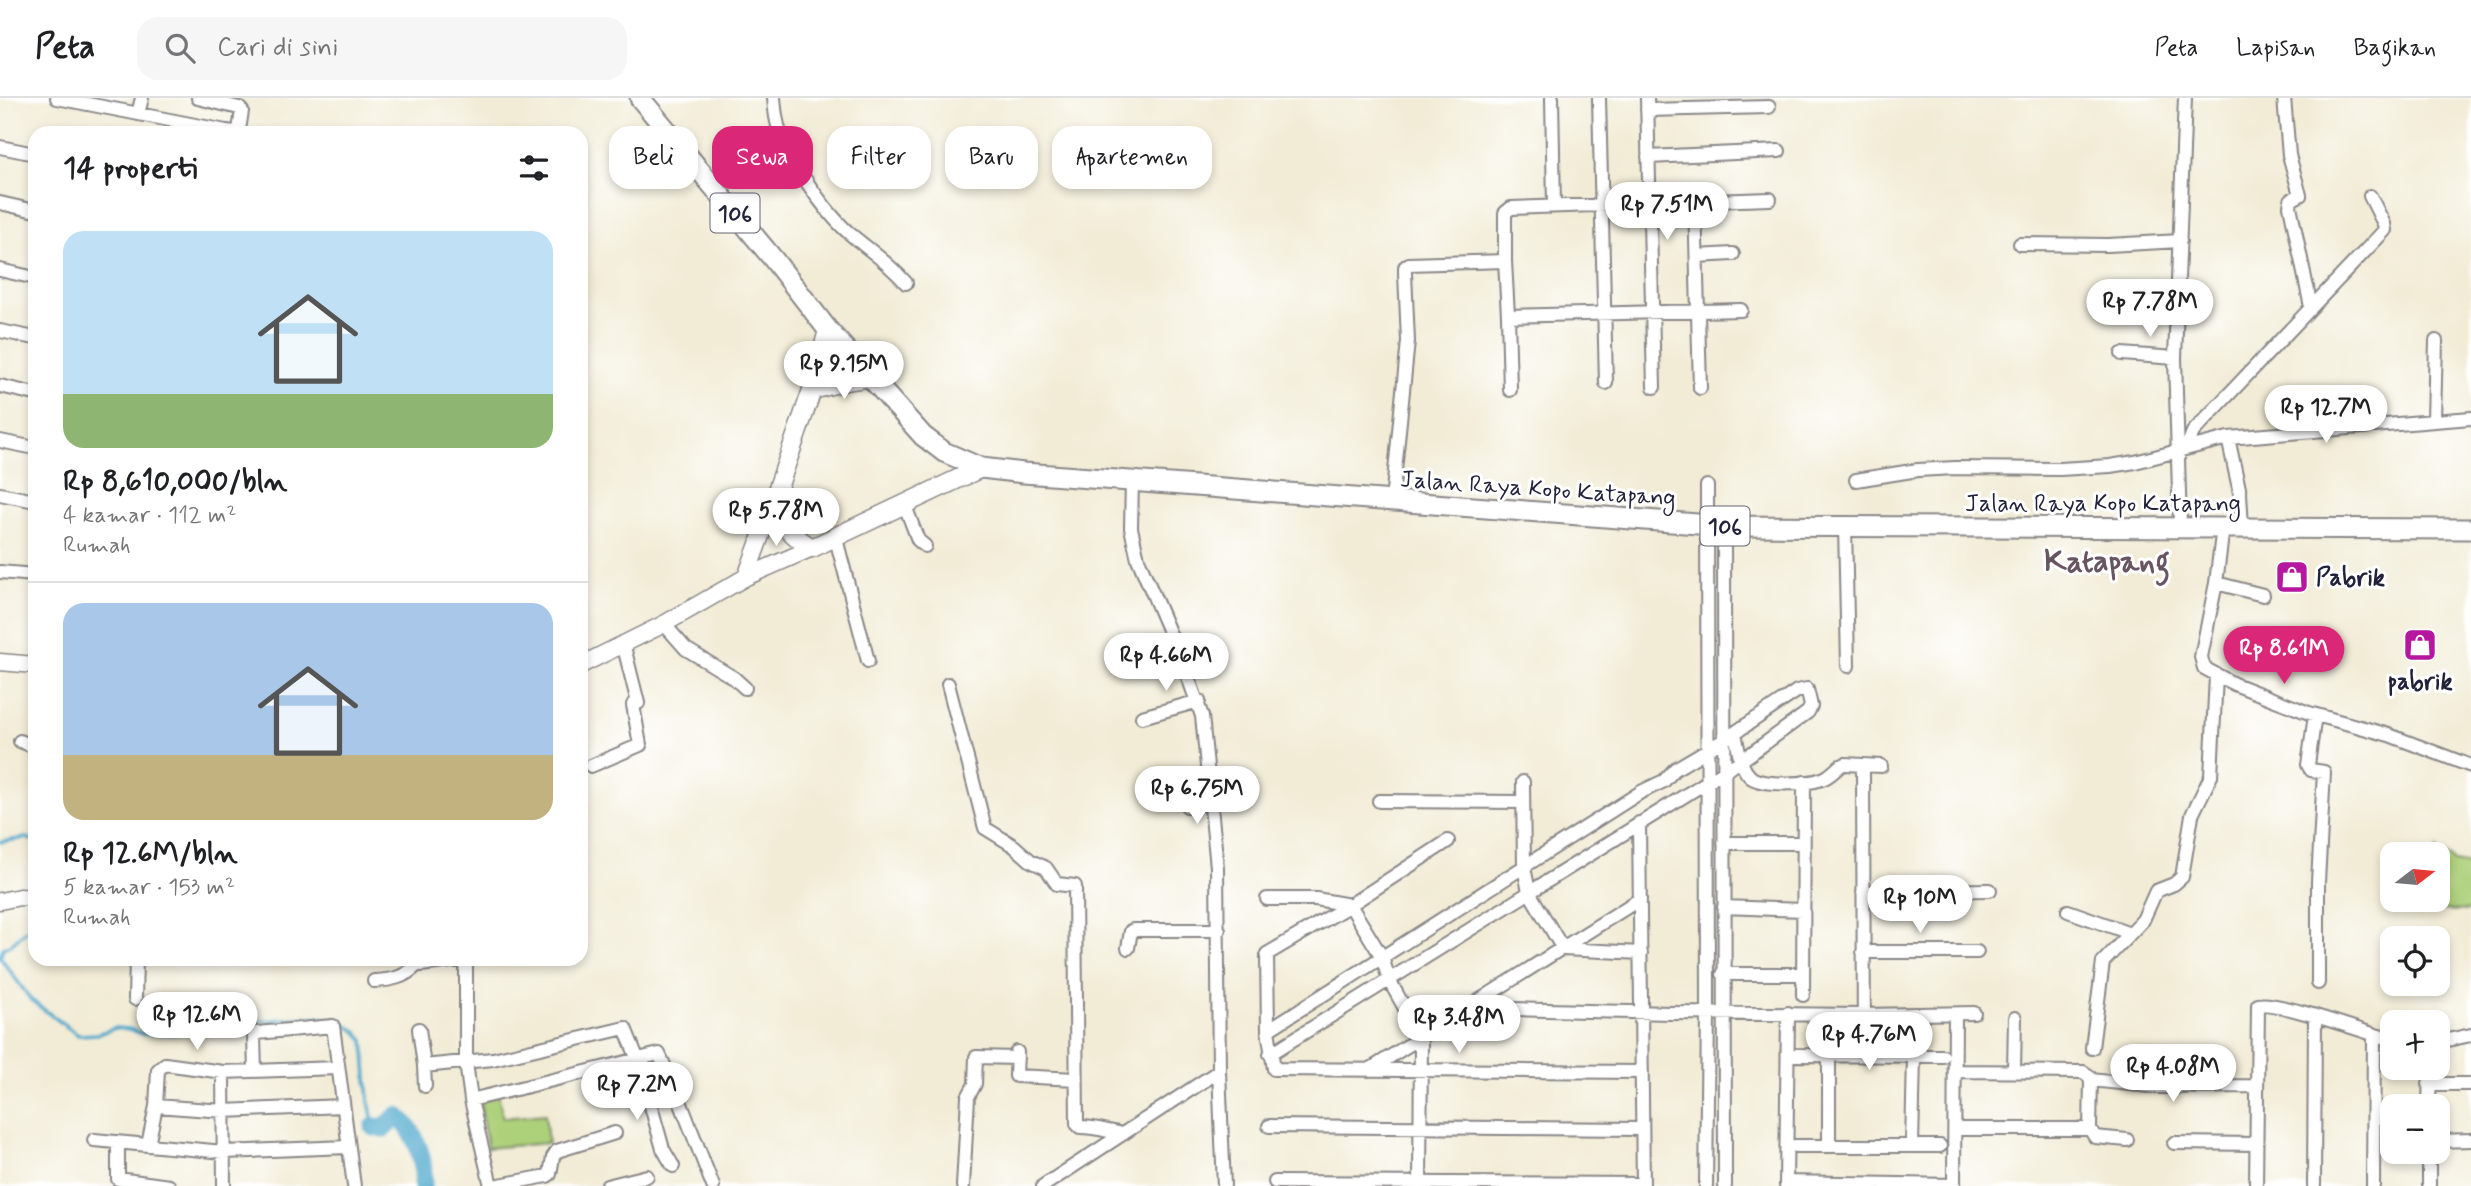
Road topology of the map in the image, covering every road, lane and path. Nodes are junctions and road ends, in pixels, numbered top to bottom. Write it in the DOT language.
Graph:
graph roads {
  1 [pos="57,98"];
  2 [pos="142,98"];
  3 [pos="198,98"];
  4 [pos="639,98"];
  5 [pos="774,98"];
  6 [pos="1552,98"];
  7 [pos="1599,98"];
  8 [pos="2185,98"];
  9 [pos="2284,98"];
  10 [pos="1647,104"];
  11 [pos="1769,107"];
  12 [pos="138,114"];
  13 [pos="171,126"];
  14 [pos="240,126"];
  15 [pos="0,147"];
  16 [pos="1779,151"];
  17 [pos="28,153"];
  18 [pos="1648,157"];
  19 [pos="2370,196"];
  20 [pos="1770,199"];
  21 [pos="1695,201"];
  22 [pos="0,203"];
  23 [pos="1649,203"];
  24 [pos="1602,204"];
  25 [pos="1554,206"];
  26 [pos="28,209"];
  27 [pos="2180,241"];
  28 [pos="2020,244"];
  29 [pos="1732,254"];
  30 [pos="1697,256"];
  31 [pos="1505,261"];
  32 [pos="0,270"];
  33 [pos="28,276"];
  34 [pos="906,283"];
  35 [pos="2311,307"];
  36 [pos="1741,310"];
  37 [pos="1699,312"];
  38 [pos="1653,313"];
  39 [pos="1605,314"];
  40 [pos="1508,316"];
  41 [pos="828,330"];
  42 [pos="0,331"];
  43 [pos="28,337"];
  44 [pos="2436,341"];
  45 [pos="2122,354"];
  46 [pos="2175,358"];
  47 [pos="871,377"];
  48 [pos="1606,383"];
  49 [pos="0,386"];
  50 [pos="1654,387"];
  51 [pos="1700,388"];
  52 [pos="812,390"];
  53 [pos="1510,390"];
  54 [pos="28,392"];
  55 [pos="2471,418"];
  56 [pos="2434,420"];
  57 [pos="0,441"];
  58 [pos="2228,442"];
  59 [pos="28,447"];
  60 [pos="2182,449"];
  61 [pos="954,457"];
  62 [pos="981,468"];
  63 [pos="1856,480"];
  64 [pos="953,481"];
  65 [pos="1132,481"];
  66 [pos="1707,486"];
  67 [pos="0,494"];
  68 [pos="28,500"];
  69 [pos="1392,501"];
  70 [pos="904,503"];
  71 [pos="772,505"];
  72 [pos="1716,525"];
  73 [pos="1844,526"];
  74 [pos="2180,526"];
  75 [pos="2232,527"];
  76 [pos="2471,528"];
  77 [pos="835,535"];
  78 [pos="925,546"];
  79 [pos="811,548"];
  80 [pos="0,572"];
  81 [pos="28,574"];
  82 [pos="746,578"];
  83 [pos="2216,583"];
  84 [pos="2263,596"];
  85 [pos="664,624"];
  86 [pos="623,643"];
  87 [pos="588,661"];
  88 [pos="868,661"];
  89 [pos="0,662"];
  90 [pos="28,664"];
  91 [pos="1848,666"];
  92 [pos="2216,676"];
  93 [pos="948,684"];
  94 [pos="745,688"];
  95 [pos="1199,701"];
  96 [pos="2315,715"];
  97 [pos="1142,717"];
  98 [pos="1730,736"];
  99 [pos="20,741"];
  100 [pos="28,744"];
  101 [pos="1708,750"];
  102 [pos="1742,760"];
  103 [pos="1863,765"];
  104 [pos="591,766"];
  105 [pos="1881,766"];
  106 [pos="2471,766"];
  107 [pos="1725,771"];
  108 [pos="1708,781"];
  109 [pos="1523,782"];
  110 [pos="1804,782"];
  111 [pos="1379,801"];
  112 [pos="1211,802"];
  113 [pos="1523,802"];
  114 [pos="1186,806"];
  115 [pos="1639,823"];
  116 [pos="1448,841"];
  117 [pos="1724,843"];
  118 [pos="1803,843"];
  119 [pos="1524,867"];
  120 [pos="1990,890"];
  121 [pos="1529,892"];
  122 [pos="1863,892"];
  123 [pos="28,897"];
  124 [pos="1268,899"];
  125 [pos="1640,899"];
  126 [pos="0,901"];
  127 [pos="1350,905"];
  128 [pos="1724,907"];
  129 [pos="1803,909"];
  130 [pos="2068,911"];
  131 [pos="1219,930"];
  132 [pos="2130,933"];
  133 [pos="1128,948"];
  134 [pos="1563,949"];
  135 [pos="1863,952"];
  136 [pos="1977,952"];
  137 [pos="1641,953"];
  138 [pos="1382,957"];
  139 [pos="136,966"];
  140 [pos="413,966"];
  141 [pos="466,966"];
  142 [pos="1723,974"];
  143 [pos="1803,974"];
  144 [pos="1389,980"];
  145 [pos="374,981"];
  146 [pos="2318,983"];
  147 [pos="1803,995"];
  148 [pos="135,999"];
  149 [pos="1470,1008"];
  150 [pos="1641,1012"];
  151 [pos="1708,1013"];
  152 [pos="1723,1013"];
  153 [pos="1788,1013"];
  154 [pos="1974,1013"];
  155 [pos="1955,1014"];
  156 [pos="1863,1015"];
  157 [pos="2315,1017"];
  158 [pos="2015,1018"];
  159 [pos="419,1029"];
  160 [pos="1268,1030"];
  161 [pos="2374,1035"];
  162 [pos="2471,1035"];
  163 [pos="1421,1037"];
  164 [pos="2380,1037"];
  165 [pos="2450,1039"];
  166 [pos="2092,1048"];
  167 [pos="1270,1054"];
  168 [pos="1795,1055"];
  169 [pos="1829,1055"];
  170 [pos="1864,1056"];
  171 [pos="1914,1056"];
  172 [pos="1943,1056"];
  173 [pos="638,1060"];
  174 [pos="466,1062"];
  175 [pos="424,1066"];
  176 [pos="337,1068"];
  177 [pos="1369,1070"];
  178 [pos="255,1071"];
  179 [pos="1219,1071"];
  180 [pos="1955,1071"];
  181 [pos="2014,1071"];
  182 [pos="223,1072"];
  183 [pos="1422,1072"];
  184 [pos="1642,1073"];
  185 [pos="1076,1079"];
  186 [pos="2091,1080"];
  187 [pos="2429,1080"];
  188 [pos="2429,1084"];
  189 [pos="2471,1084"];
  190 [pos="425,1086"];
  191 [pos="2256,1086"];
  192 [pos="2429,1094"];
  193 [pos="471,1100"];
  194 [pos="156,1106"];
  195 [pos="343,1106"];
  196 [pos="224,1111"];
  197 [pos="1269,1126"];
  198 [pos="1422,1128"];
  199 [pos="1642,1129"];
  200 [pos="1955,1129"];
  201 [pos="2090,1129"];
  202 [pos="615,1133"];
  203 [pos="1123,1134"];
  204 [pos="94,1140"];
  205 [pos="2127,1140"];
  206 [pos="2471,1140"];
  207 [pos="2450,1141"];
  208 [pos="118,1142"];
  209 [pos="2174,1143"];
  210 [pos="2256,1144"];
  211 [pos="148,1145"];
  212 [pos="1795,1146"];
  213 [pos="1829,1146"];
  214 [pos="1912,1146"];
  215 [pos="1941,1146"];
  216 [pos="348,1147"];
  217 [pos="224,1152"];
  218 [pos="2429,1164"];
  219 [pos="673,1166"];
  220 [pos="647,1176"];
  221 [pos="551,1181"];
  222 [pos="1275,1182"];
  223 [pos="1420,1184"];
  224 [pos="1786,1184"];
  225 [pos="1643,1185"];
  226 [pos="169,1186"];
  227 [pos="224,1186"];
  228 [pos="354,1186"];
  229 [pos="492,1186"];
  230 [pos="607,1186"];
  231 [pos="713,1186"];
  232 [pos="963,1186"];
  233 [pos="1043,1186"];
  234 [pos="1224,1186"];
  235 [pos="1706,1186"];
  236 [pos="1725,1186"];
  237 [pos="1954,1186"];
  238 [pos="2256,1186"];
  239 [pos="2314,1186"];
  240 [pos="2373,1186"];
  241 [pos="2429,1186"];
  1 -- 12 [label="street"];
  2 -- 12 [label="street"];
  3 -- 14 [label="street"];
  4 -- 41 [label="main road, 106"];
  5 -- 34 [label="street"];
  6 -- 25 [label="street"];
  7 -- 24 [label="street"];
  8 -- 27 [label="street"];
  9 -- 35 [label="street"];
  10 -- 11 [label="street"];
  10 -- 18 [label="street"];
  12 -- 13 [label="street"];
  15 -- 17 [label="street"];
  16 -- 18 [label="street"];
  18 -- 23 [label="street"];
  19 -- 35 [label="street"];
  20 -- 21 [label="street"];
  21 -- 23 [label="street"];
  21 -- 30 [label="street"];
  22 -- 26 [label="street"];
  23 -- 24 [label="street"];
  23 -- 38 [label="street"];
  24 -- 25 [label="street"];
  24 -- 39 [label="street"];
  25 -- 31 [label="street"];
  27 -- 28 [label="street"];
  27 -- 46 [label="street"];
  29 -- 30 [label="street"];
  30 -- 37 [label="street"];
  31 -- 40 [label="street"];
  31 -- 69 [label="street"];
  32 -- 33 [label="street"];
  35 -- 60 [label="street"];
  36 -- 37 [label="street"];
  37 -- 38 [label="street"];
  37 -- 51 [label="street"];
  38 -- 39 [label="street"];
  38 -- 50 [label="street"];
  39 -- 40 [label="street"];
  39 -- 48 [label="street"];
  40 -- 53 [label="street"];
  41 -- 47 [label="main road, 106"];
  41 -- 52 [label="main road"];
  42 -- 43 [label="street"];
  44 -- 56 [label="street"];
  45 -- 46 [label="street"];
  46 -- 60 [label="street"];
  47 -- 52 [label="main road"];
  47 -- 61 [label="main road, 106"];
  49 -- 54 [label="street"];
  52 -- 71 [label="main road"];
  55 -- 56 [label="street"];
  56 -- 58 [label="street"];
  57 -- 59 [label="street"];
  58 -- 60 [label="street"];
  58 -- 75 [label="street"];
  60 -- 63 [label="street"];
  60 -- 74 [label="street"];
  61 -- 62 [label="main road, 106"];
  61 -- 64 [label="main road"];
  62 -- 64 [label="main road"];
  62 -- 65 [label="main road, Jalan Raya Kopo Katapang / 106"];
  64 -- 70 [label="main road"];
  65 -- 69 [label="main road, Jalan Raya Kopo Katapang / 106"];
  65 -- 95 [label="street"];
  66 -- 72 [label="street"];
  67 -- 68 [label="street"];
  69 -- 72 [label="main road, Jalan Raya Kopo Katapang / 106"];
  70 -- 77 [label="main road"];
  70 -- 78 [label="street"];
  71 -- 79 [label="main road"];
  71 -- 82 [label="street"];
  72 -- 73 [label="main road, Jalan Raya Kopo Katapang / 106"];
  72 -- 98 [label="street"];
  72 -- 101 [label="street"];
  73 -- 74 [label="main road, Jalan Raya Kopo Katapang / 106"];
  73 -- 91 [label="street"];
  74 -- 75 [label="main road, Jalan Raya Kopo Katapang / 106"];
  75 -- 76 [label="main road, Jalan Raya Kopo Katapang / 106"];
  75 -- 83 [label="street"];
  77 -- 79 [label="main road"];
  77 -- 88 [label="street"];
  79 -- 82 [label="street"];
  80 -- 81 [label="street"];
  82 -- 85 [label="street"];
  83 -- 84 [label="street"];
  83 -- 92 [label="street"];
  85 -- 86 [label="street"];
  85 -- 94 [label="street"];
  86 -- 87 [label="street"];
  86 -- 104 [label="street"];
  89 -- 90 [label="street"];
  92 -- 96 [label="street"];
  92 -- 132 [label="street"];
  93 -- 185 [label="street"];
  95 -- 97 [label="street"];
  95 -- 112 [label="street"];
  96 -- 106 [label="street"];
  96 -- 146 [label="street"];
  98 -- 101 [label="street"];
  98 -- 102 [label="street"];
  98 -- 102 [label="street"];
  98 -- 107 [label="street"];
  99 -- 100 [label="street"];
  101 -- 108 [label="street"];
  101 -- 119 [label="street"];
  102 -- 107 [label="street"];
  102 -- 110 [label="street"];
  103 -- 105 [label="street"];
  103 -- 110 [label="street"];
  103 -- 122 [label="street"];
  107 -- 108 [label="street"];
  107 -- 117 [label="street"];
  108 -- 115 [label="street"];
  108 -- 151 [label="street"];
  109 -- 113 [label="street"];
  110 -- 118 [label="street"];
  111 -- 113 [label="street"];
  112 -- 114 [label="street"];
  112 -- 131 [label="street"];
  113 -- 119 [label="street"];
  115 -- 121 [label="street"];
  115 -- 125 [label="street"];
  116 -- 127 [label="street"];
  117 -- 118 [label="street"];
  117 -- 128 [label="street"];
  118 -- 129 [label="street"];
  119 -- 121 [label="street"];
  119 -- 138 [label="street"];
  120 -- 122 [label="street"];
  121 -- 134 [label="street"];
  121 -- 144 [label="street"];
  122 -- 135 [label="street"];
  123 -- 126 [label="street"];
  124 -- 127 [label="street"];
  125 -- 134 [label="street"];
  125 -- 137 [label="street"];
  127 -- 138 [label="street"];
  127 -- 160 [label="street"];
  128 -- 129 [label="street"];
  128 -- 142 [label="street"];
  129 -- 143 [label="street"];
  130 -- 132 [label="street"];
  131 -- 133 [label="street"];
  131 -- 179 [label="street"];
  132 -- 166 [label="street"];
  134 -- 137 [label="street"];
  134 -- 149 [label="street"];
  135 -- 136 [label="street"];
  135 -- 156 [label="street"];
  137 -- 150 [label="street"];
  138 -- 144 [label="street"];
  138 -- 160 [label="street"];
  139 -- 148 [label="street"];
  140 -- 145 [label="street"];
  141 -- 174 [label="street"];
  142 -- 143 [label="street"];
  142 -- 152 [label="street"];
  143 -- 147 [label="street"];
  144 -- 163 [label="street"];
  144 -- 167 [label="street"];
  149 -- 150 [label="street"];
  149 -- 163 [label="street"];
  150 -- 151 [label="street"];
  150 -- 184 [label="street"];
  151 -- 152 [label="street"];
  151 -- 235 [label="street"];
  152 -- 153 [label="street"];
  152 -- 236 [label="street"];
  153 -- 156 [label="street"];
  153 -- 224 [label="street"];
  154 -- 155 [label="street"];
  155 -- 156 [label="street"];
  155 -- 180 [label="street"];
  156 -- 170 [label="street"];
  157 -- 161 [label="street"];
  157 -- 191 [label="street"];
  157 -- 239 [label="street"];
  158 -- 181 [label="street"];
  159 -- 175 [label="street"];
  160 -- 167 [label="street"];
  161 -- 164 [label="street"];
  161 -- 240 [label="street"];
  162 -- 165 [label="street"];
  163 -- 177 [label="street"];
  163 -- 183 [label="street"];
  167 -- 177 [label="street"];
  168 -- 169 [label="street"];
  169 -- 170 [label="street"];
  169 -- 213 [label="street"];
  170 -- 171 [label="street"];
  171 -- 172 [label="street"];
  171 -- 214 [label="street"];
  173 -- 174 [label="street"];
  173 -- 193 [label="street"];
  173 -- 219 [label="street"];
  173 -- 231 [label="street"];
  174 -- 175 [label="street"];
  174 -- 193 [label="street"];
  175 -- 190 [label="street"];
  176 -- 178 [label="street"];
  176 -- 178 [label="street"];
  176 -- 195 [label="street"];
  177 -- 183 [label="street"];
  178 -- 182 [label="street"];
  179 -- 203 [label="street"];
  179 -- 234 [label="street"];
  180 -- 181 [label="street"];
  180 -- 200 [label="street"];
  181 -- 186 [label="street"];
  182 -- 194 [label="street"];
  182 -- 196 [label="street"];
  183 -- 184 [label="street"];
  183 -- 198 [label="street"];
  184 -- 199 [label="street"];
  185 -- 203 [label="street"];
  185 -- 232 [label="street"];
  186 -- 191 [label="street"];
  186 -- 201 [label="street"];
  187 -- 188 [label="street"];
  188 -- 189 [label="street"];
  188 -- 192 [label="street"];
  191 -- 210 [label="street"];
  193 -- 229 [label="street"];
  194 -- 196 [label="street"];
  194 -- 211 [label="street"];
  195 -- 196 [label="street"];
  195 -- 216 [label="street"];
  196 -- 217 [label="street"];
  197 -- 198 [label="street"];
  198 -- 199 [label="street"];
  198 -- 223 [label="street"];
  199 -- 225 [label="street"];
  200 -- 201 [label="street"];
  200 -- 237 [label="street"];
  201 -- 205 [label="street"];
  202 -- 221 [label="street"];
  203 -- 233 [label="street"];
  204 -- 208 [label="street"];
  206 -- 207 [label="street"];
  208 -- 211 [label="street"];
  208 -- 226 [label="street"];
  209 -- 210 [label="street"];
  210 -- 238 [label="street"];
  211 -- 217 [label="street"];
  212 -- 213 [label="street"];
  213 -- 214 [label="street"];
  214 -- 215 [label="street"];
  216 -- 217 [label="street"];
  216 -- 228 [label="street"];
  217 -- 227 [label="street"];
  218 -- 241 [label="street"];
  220 -- 230 [label="street"];
  221 -- 229 [label="street"];
  222 -- 223 [label="street"];
  223 -- 225 [label="street"];
  224 -- 237 [label="street"];
}
